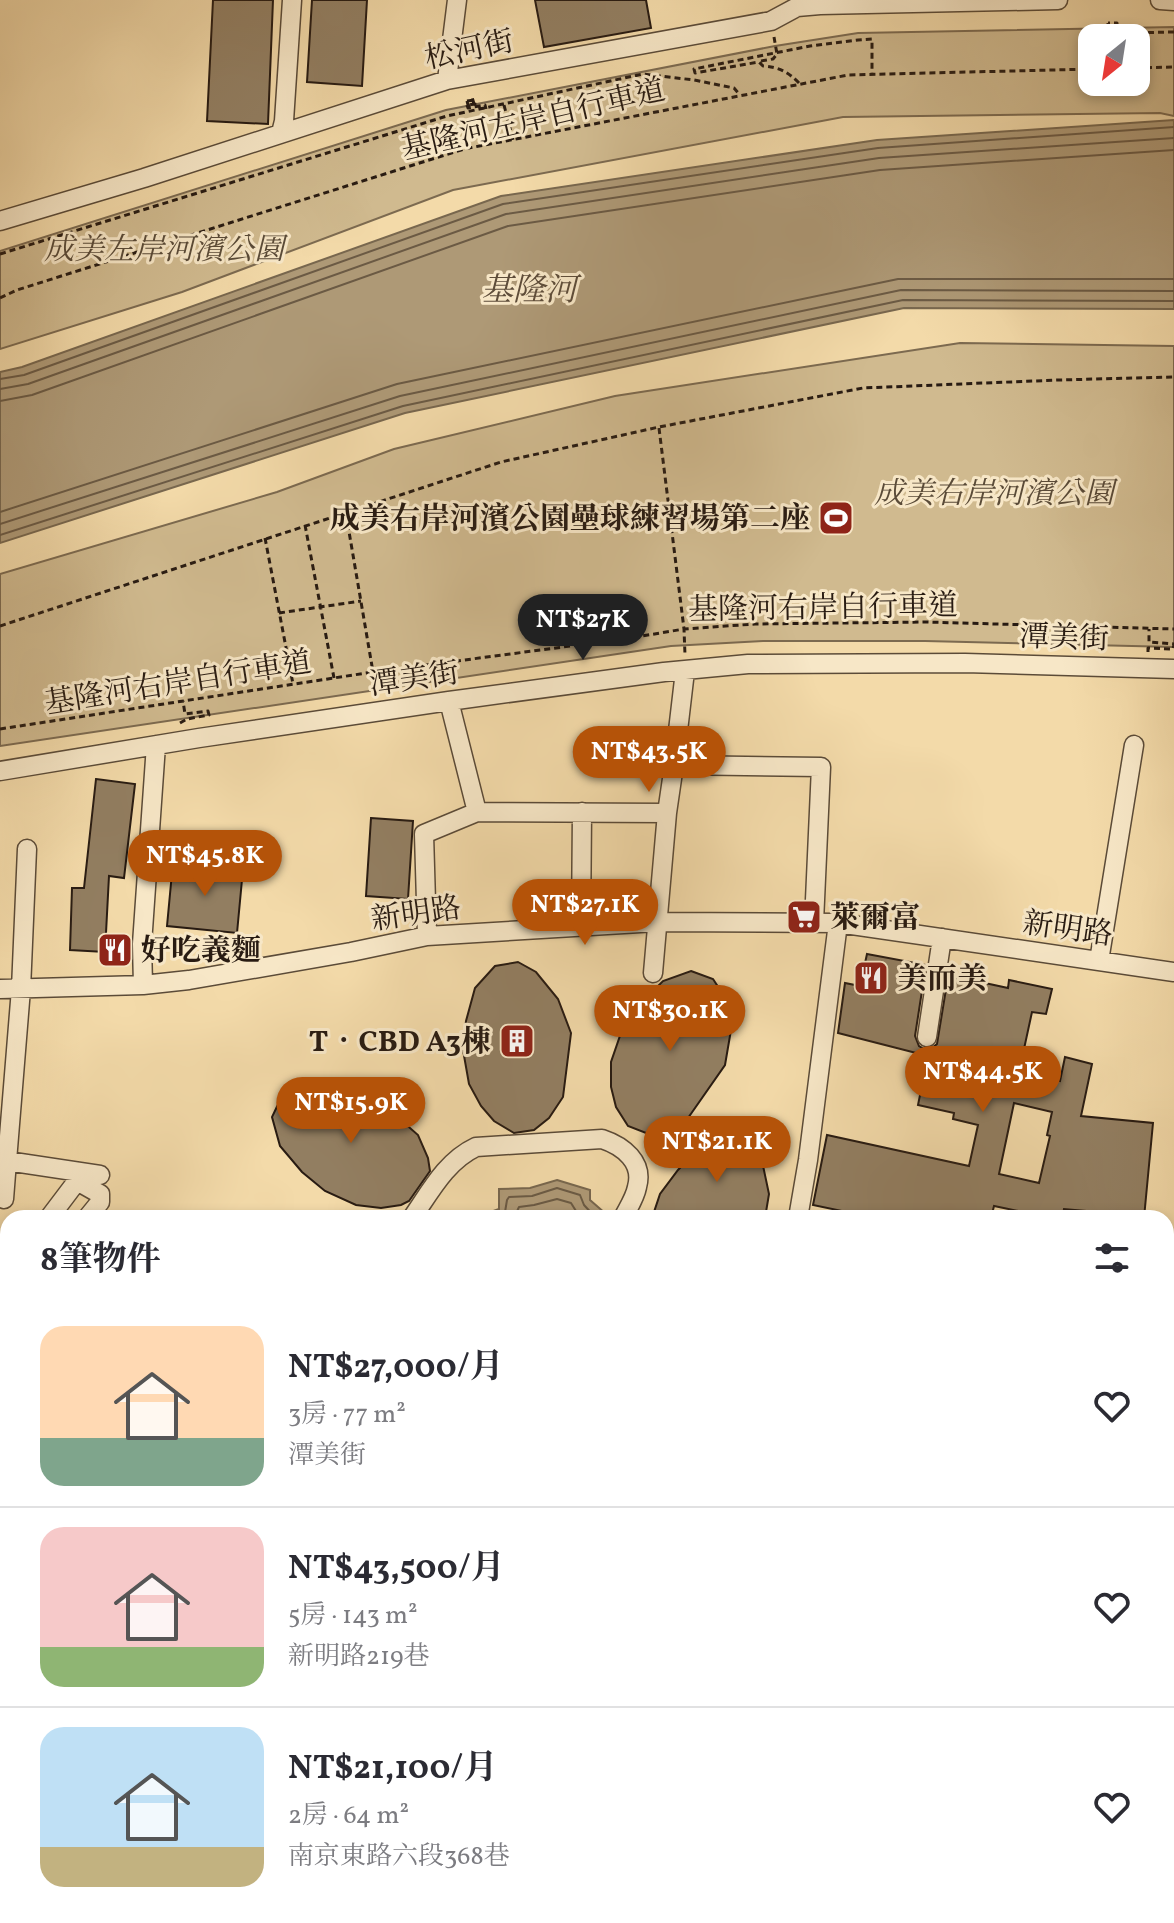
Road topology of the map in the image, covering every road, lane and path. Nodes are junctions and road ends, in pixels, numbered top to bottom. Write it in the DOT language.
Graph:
graph roads {
  1 [pos="292,0"];
  2 [pos="457,0"];
  3 [pos="1058,0"];
  4 [pos="1160,0"];
  5 [pos="1174,1"];
  6 [pos="797,3"];
  7 [pos="1150,32"];
  8 [pos="1174,32"];
  9 [pos="777,54"];
  10 [pos="759,62"];
  11 [pos="1174,67"];
  12 [pos="1150,68"];
  13 [pos="1078,69"];
  14 [pos="872,74"];
  15 [pos="447,80"];
  16 [pos="799,83"];
  17 [pos="740,95"];
  18 [pos="472,99"];
  19 [pos="504,105"];
  20 [pos="485,107"];
  21 [pos="281,133"];
  22 [pos="513,140"];
  23 [pos="0,221"];
  24 [pos="0,254"];
  25 [pos="0,298"];
  26 [pos="1174,377"];
  27 [pos="659,427"];
  28 [pos="346,512"];
  29 [pos="305,525"];
  30 [pos="265,538"];
  31 [pos="361,601"];
  32 [pos="321,607"];
  33 [pos="279,613"];
  34 [pos="0,626"];
  35 [pos="1149,628"];
  36 [pos="684,629"];
  37 [pos="1174,629"];
  38 [pos="1149,645"];
  39 [pos="1174,669"];
  40 [pos="685,671"];
  41 [pos="373,672"];
  42 [pos="334,678"];
  43 [pos="293,684"];
  44 [pos="183,701"];
  45 [pos="449,701"];
  46 [pos="186,717"];
  47 [pos="0,729"];
  48 [pos="156,745"];
  49 [pos="1134,745"];
  50 [pos="674,765"];
  51 [pos="0,771"];
  52 [pos="477,812"];
  53 [pos="582,812"];
  54 [pos="667,813"];
  55 [pos="27,849"];
  56 [pos="657,922"];
  57 [pos="814,922"];
  58 [pos="838,923"];
  59 [pos="581,926"];
  60 [pos="427,936"];
  61 [pos="942,938"];
  62 [pos="1099,961"];
  63 [pos="1174,972"];
  64 [pos="653,973"];
  65 [pos="143,985"];
  66 [pos="0,989"];
  67 [pos="21,989"];
  68 [pos="927,1037"];
  69 [pos="7,1161"];
  70 [pos="100,1175"];
  71 [pos="4,1199"];
  72 [pos="55,1210"];
  73 [pos="94,1210"];
  74 [pos="417,1210"];
  75 [pos="627,1210"];
  76 [pos="799,1210"];
  1 -- 21 [label="street"];
  2 -- 15 [label="street"];
  3 -- 6 [label="street, 松河街"];
  4 -- 5 [label="street"];
  6 -- 15 [label="street, 松河街"];
  7 -- 8 [label="path"];
  9 -- 10 [label="path"];
  9 -- 10 [label="path"];
  9 -- 14 [label="path"];
  10 -- 16 [label="path"];
  11 -- 12 [label="path"];
  13 -- 14 [label="path, 基隆河左岸自行車道"];
  14 -- 16 [label="path, 基隆河左岸自行車道"];
  15 -- 21 [label="street, 松河街"];
  16 -- 17 [label="path, 基隆河左岸自行車道"];
  17 -- 19 [label="path"];
  17 -- 22 [label="path, 基隆河左岸自行車道"];
  18 -- 20 [label="path, bridge"];
  19 -- 20 [label="path"];
  19 -- 22 [label="path"];
  20 -- 24 [label="path"];
  21 -- 23 [label="street, 松河街"];
  22 -- 25 [label="path, 基隆河左岸自行車道"];
  26 -- 27 [label="path"];
  27 -- 28 [label="path"];
  27 -- 36 [label="path"];
  28 -- 29 [label="path"];
  28 -- 31 [label="path"];
  29 -- 30 [label="path"];
  29 -- 32 [label="path"];
  30 -- 33 [label="path"];
  30 -- 34 [label="path"];
  31 -- 32 [label="path"];
  31 -- 41 [label="path"];
  32 -- 33 [label="path"];
  32 -- 42 [label="path"];
  33 -- 43 [label="path"];
  35 -- 36 [label="path, 基隆河右岸自行車道"];
  35 -- 37 [label="path, 基隆河右岸自行車道"];
  35 -- 38 [label="path"];
  36 -- 40 [label="path"];
  36 -- 41 [label="path, 基隆河右岸自行車道"];
  38 -- 38 [label="path"];
  39 -- 40 [label="street, 潭美街"];
  40 -- 45 [label="street, 潭美街"];
  40 -- 50 [label="street"];
  41 -- 42 [label="path, 基隆河右岸自行車道"];
  42 -- 43 [label="path, 基隆河右岸自行車道"];
  43 -- 44 [label="path, 基隆河右岸自行車道"];
  44 -- 46 [label="path"];
  44 -- 47 [label="path, 基隆河右岸自行車道"];
  45 -- 48 [label="street, 潭美街"];
  45 -- 52 [label="street"];
  46 -- 46 [label="path"];
  48 -- 51 [label="street, 潭美街"];
  48 -- 65 [label="street"];
  49 -- 62 [label="street"];
  50 -- 54 [label="street"];
  50 -- 57 [label="street"];
  52 -- 53 [label="street"];
  52 -- 60 [label="street"];
  53 -- 54 [label="street"];
  53 -- 59 [label="street"];
  54 -- 56 [label="street"];
  55 -- 67 [label="street"];
  56 -- 57 [label="street, 新明路"];
  56 -- 59 [label="street, 新明路"];
  56 -- 64 [label="street"];
  57 -- 58 [label="street, 新明路"];
  58 -- 61 [label="street, 新明路"];
  58 -- 76 [label="street"];
  59 -- 60 [label="street, 新明路"];
  60 -- 65 [label="street, 新明路"];
  61 -- 62 [label="street, 新明路"];
  61 -- 68 [label="street"];
  62 -- 63 [label="street, 新明路"];
  65 -- 67 [label="street, 新明路"];
  66 -- 67 [label="street, 新明路"];
  67 -- 69 [label="street"];
  69 -- 70 [label="street"];
  69 -- 71 [label="street"];
  72 -- 73 [label="street"];
  74 -- 75 [label="street"];
}
